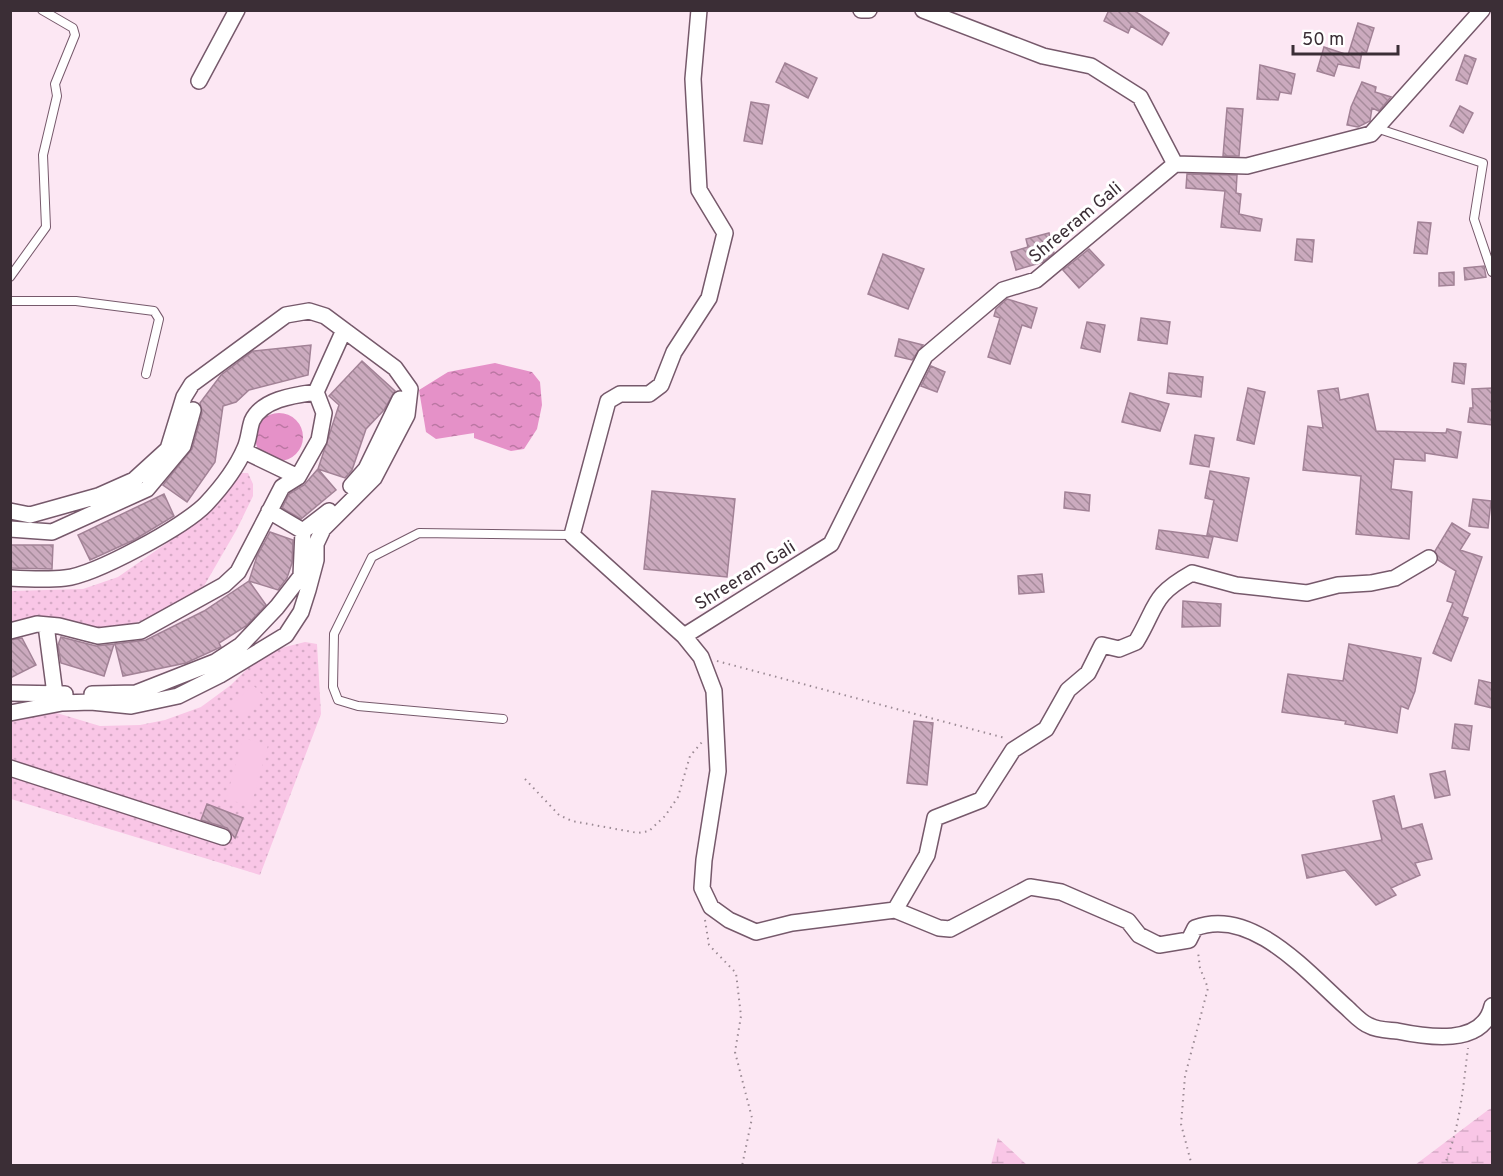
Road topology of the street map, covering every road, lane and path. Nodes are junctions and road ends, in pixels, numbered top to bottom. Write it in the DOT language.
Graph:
graph roads {
  1 [pos="42,10"];
  2 [pos="237,10"];
  3 [pos="699,10"];
  4 [pos="861,10"];
  5 [pos="869,10"];
  6 [pos="923,10"];
  7 [pos="1482,10"];
  8 [pos="199,81"];
  9 [pos="1376,128"];
  10 [pos="1175,165"];
  11 [pos="1492,272"];
  12 [pos="10,277"];
  13 [pos="10,301"];
  14 [pos="344,330"];
  15 [pos="146,374"];
  16 [pos="316,392"];
  17 [pos="400,399"];
  18 [pos="193,410"];
  19 [pos="244,451"];
  20 [pos="298,477"];
  21 [pos="10,512"];
  22 [pos="269,512"];
  23 [pos="10,529"];
  24 [pos="303,531"];
  25 [pos="572,535"];
  26 [pos="1429,558"];
  27 [pos="10,578"];
  28 [pos="45,625"];
  29 [pos="10,631"];
  30 [pos="684,636"];
  31 [pos="701,657"];
  32 [pos="10,693"];
  33 [pos="55,694"];
  34 [pos="10,713"];
  35 [pos="503,719"];
  36 [pos="716,727"];
  37 [pos="1022,743"];
  38 [pos="10,768"];
  39 [pos="525,779"];
  40 [pos="223,837"];
  41 [pos="711,907"];
  42 [pos="895,910"];
  43 [pos="1195,928"];
  44 [pos="1492,1006"];
  45 [pos="1470,1033"];
  46 [pos="742,1166"];
  47 [pos="1192,1166"];
  48 [pos="1444,1166"];
  1 -- 12 [label="lane"];
  2 -- 8 [label="street"];
  3 -- 25 [label="street"];
  4 -- 5 [label="street"];
  6 -- 10 [label="street"];
  7 -- 9 [label="street"];
  9 -- 10 [label="street"];
  9 -- 11 [label="lane"];
  10 -- 30 [label="street, Shreeram Gali"];
  13 -- 15 [label="lane"];
  14 -- 16 [label="street"];
  14 -- 21 [label="street"];
  14 -- 34 [label="street"];
  16 -- 19 [label="street"];
  16 -- 20 [label="street"];
  17 -- 24 [label="street"];
  18 -- 23 [label="street"];
  19 -- 20 [label="street"];
  19 -- 27 [label="street"];
  20 -- 22 [label="street"];
  22 -- 24 [label="street"];
  22 -- 28 [label="street"];
  24 -- 33 [label="street"];
  25 -- 30 [label="street"];
  25 -- 35 [label="lane"];
  26 -- 37 [label="street"];
  28 -- 29 [label="street"];
  28 -- 33 [label="street"];
  30 -- 31 [label="street"];
  31 -- 36 [label="street"];
  31 -- 37 [label="path"];
  32 -- 33 [label="street"];
  36 -- 39 [label="path"];
  36 -- 41 [label="street"];
  37 -- 42 [label="street"];
  38 -- 40 [label="street"];
  41 -- 42 [label="street"];
  41 -- 46 [label="path"];
  42 -- 43 [label="street"];
  43 -- 45 [label="street"];
  43 -- 47 [label="path"];
  44 -- 45 [label="street"];
  45 -- 48 [label="path"];
}
